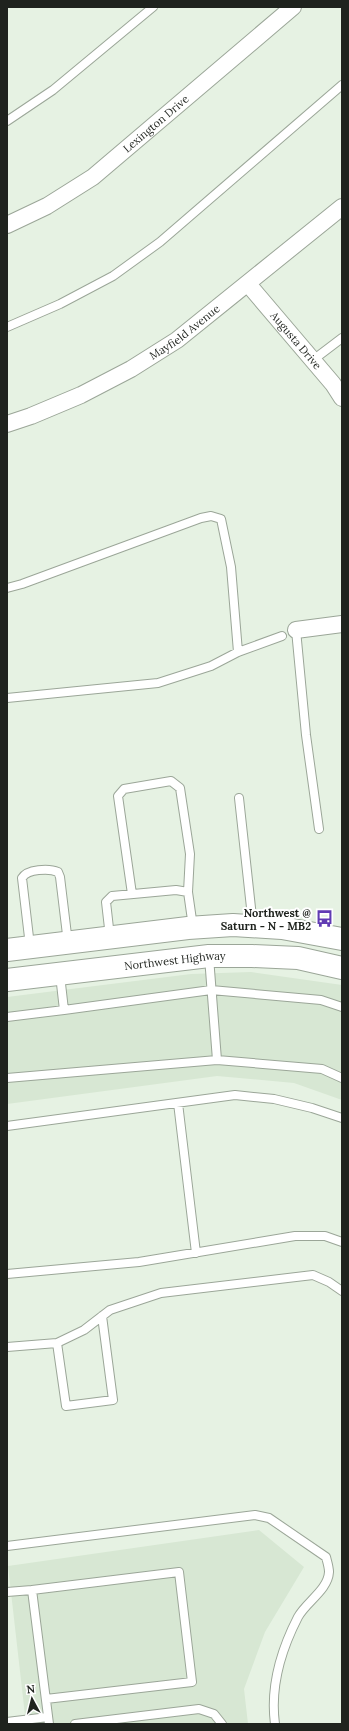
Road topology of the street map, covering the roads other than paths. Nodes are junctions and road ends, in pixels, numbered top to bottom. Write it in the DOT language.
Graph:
graph roads {
  1 [pos="153,7"];
  2 [pos="293,7"];
  3 [pos="342,85"];
  4 [pos="7,121"];
  5 [pos="342,207"];
  6 [pos="7,225"];
  7 [pos="248,284"];
  8 [pos="7,327"];
  9 [pos="342,338"];
  10 [pos="313,360"];
  11 [pos="342,398"];
  12 [pos="7,424"];
  13 [pos="7,588"];
  14 [pos="342,624"];
  15 [pos="296,630"];
  16 [pos="282,636"];
  17 [pos="238,652"];
  18 [pos="7,698"];
  19 [pos="239,798"];
  20 [pos="319,829"];
  21 [pos="188,892"];
  22 [pos="132,894"];
  23 [pos="253,926"];
  24 [pos="200,928"];
  25 [pos="110,938"];
  26 [pos="342,939"];
  27 [pos="68,944"];
  28 [pos="31,948"];
  29 [pos="7,950"];
  30 [pos="209,956"];
  31 [pos="342,968"];
  32 [pos="60,974"];
  33 [pos="7,980"];
  34 [pos="211,990"];
  35 [pos="342,1007"];
  36 [pos="64,1010"];
  37 [pos="7,1017"];
  38 [pos="217,1060"];
  39 [pos="7,1078"];
  40 [pos="342,1078"];
  41 [pos="178,1102"];
  42 [pos="342,1118"];
  43 [pos="7,1126"];
  44 [pos="342,1242"];
  45 [pos="196,1253"];
  46 [pos="7,1274"];
  47 [pos="342,1291"];
  48 [pos="102,1316"];
  49 [pos="57,1343"];
  50 [pos="7,1347"];
  51 [pos="7,1546"];
  52 [pos="32,1590"];
  53 [pos="7,1592"];
  54 [pos="46,1699"];
  55 [pos="49,1720"];
  56 [pos="7,1722"];
  57 [pos="75,1724"];
  58 [pos="222,1724"];
  59 [pos="275,1724"];
  1 -- 4 [label="lane"];
  2 -- 6 [label="street, Lexington Drive"];
  3 -- 8 [label="lane"];
  5 -- 7 [label="street, Mayfield Avenue"];
  7 -- 10 [label="street, Augusta Drive"];
  7 -- 12 [label="street, Mayfield Avenue"];
  9 -- 10 [label="lane"];
  10 -- 11 [label="street, Augusta Drive"];
  13 -- 17 [label="lane"];
  14 -- 15 [label="street"];
  15 -- 20 [label="lane"];
  16 -- 17 [label="lane"];
  17 -- 18 [label="lane"];
  19 -- 23 [label="lane"];
  21 -- 22 [label="lane"];
  21 -- 22 [label="lane"];
  21 -- 24 [label="lane"];
  22 -- 25 [label="lane"];
  23 -- 24 [label="main road"];
  23 -- 26 [label="main road"];
  24 -- 25 [label="main road"];
  24 -- 30 [label="main road"];
  25 -- 27 [label="main road"];
  27 -- 28 [label="main road"];
  27 -- 28 [label="lane"];
  28 -- 29 [label="main road"];
  30 -- 31 [label="main road, Northwest Highway"];
  30 -- 32 [label="main road, Northwest Highway"];
  30 -- 34 [label="lane"];
  32 -- 33 [label="main road, Northwest Highway"];
  32 -- 36 [label="lane"];
  34 -- 35 [label="lane"];
  34 -- 36 [label="lane"];
  34 -- 38 [label="lane"];
  36 -- 37 [label="lane"];
  38 -- 39 [label="lane"];
  38 -- 40 [label="lane"];
  41 -- 42 [label="lane"];
  41 -- 43 [label="lane"];
  41 -- 45 [label="lane"];
  44 -- 45 [label="lane"];
  45 -- 46 [label="lane"];
  47 -- 48 [label="lane"];
  48 -- 49 [label="lane"];
  48 -- 49 [label="lane"];
  49 -- 50 [label="lane"];
  51 -- 59 [label="lane"];
  52 -- 53 [label="lane"];
  52 -- 54 [label="lane"];
  52 -- 54 [label="lane"];
  54 -- 55 [label="lane"];
  55 -- 56 [label="lane"];
  57 -- 58 [label="lane"];
}
